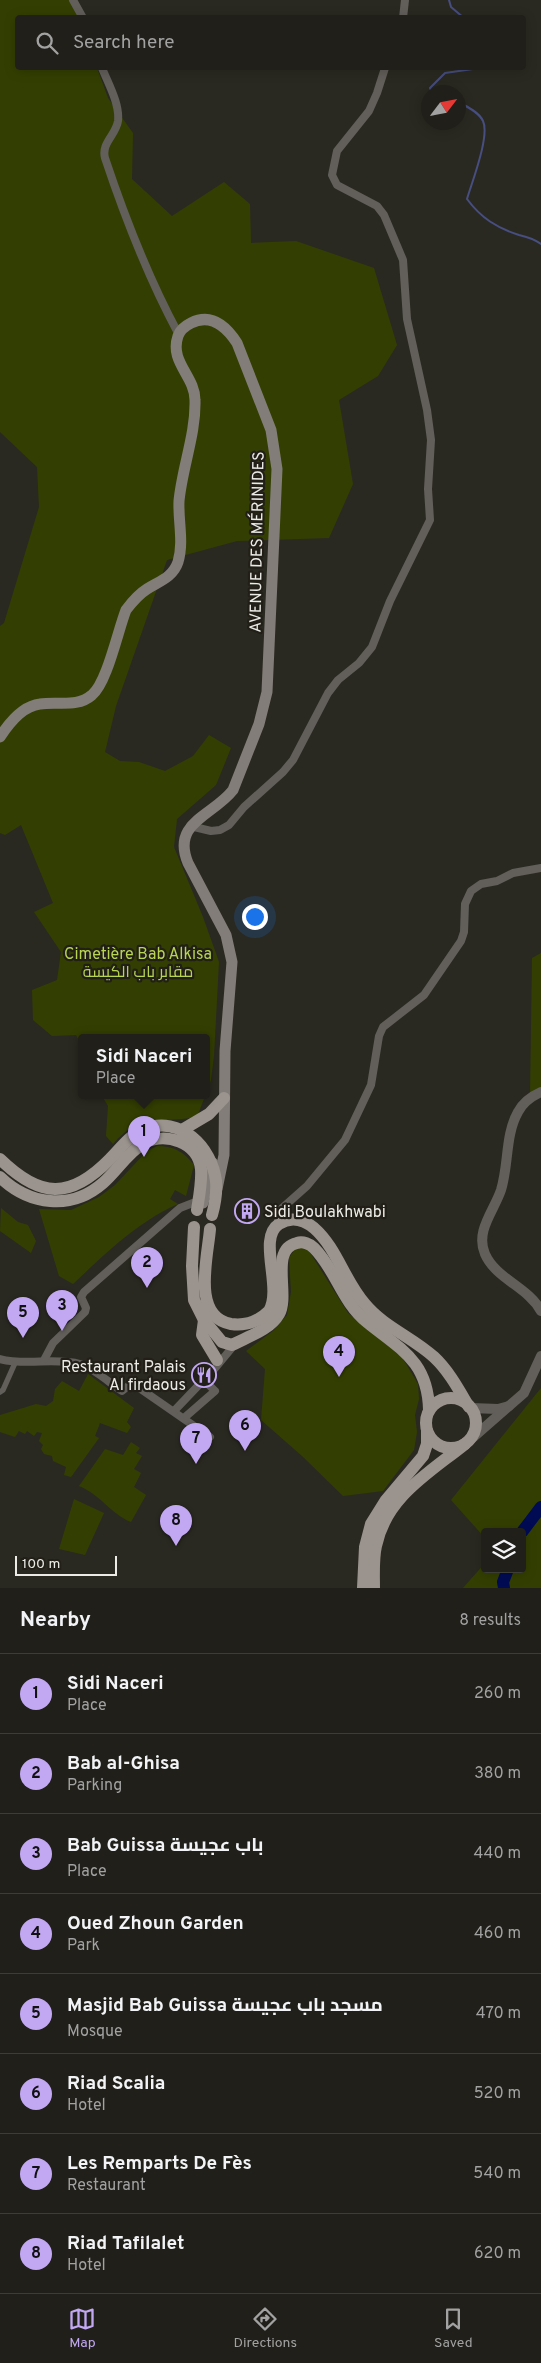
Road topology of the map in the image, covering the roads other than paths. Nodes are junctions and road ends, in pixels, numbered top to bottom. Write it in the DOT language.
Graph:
graph roads {
  1 [pos="73,0"];
  2 [pos="405,0"];
  3 [pos="81,15"];
  4 [pos="403,15"];
  5 [pos="103,70"];
  6 [pos="384,70"];
  7 [pos="178,333"];
  8 [pos="0,737"];
  9 [pos="190,826"];
  10 [pos="541,868"];
  11 [pos="541,1092"];
  12 [pos="224,1098"];
  13 [pos="182,1130"];
  14 [pos="223,1140"];
  15 [pos="0,1159"];
  16 [pos="212,1165"];
  17 [pos="0,1177"];
  18 [pos="217,1189"];
  19 [pos="202,1209"];
  20 [pos="277,1226"];
  21 [pos="194,1227"];
  22 [pos="210,1229"];
  23 [pos="541,1311"];
  24 [pos="204,1320"];
  25 [pos="218,1337"];
  26 [pos="236,1342"];
  27 [pos="541,1356"];
  28 [pos="0,1359"];
  29 [pos="44,1360"];
  30 [pos="15,1363"];
  31 [pos="217,1364"];
  32 [pos="204,1380"];
  33 [pos="0,1392"];
  34 [pos="512,1404"];
  35 [pos="470,1407"];
  36 [pos="429,1410"];
  37 [pos="174,1411"];
  38 [pos="184,1418"];
  39 [pos="427,1431"];
  40 [pos="210,1437"];
  41 [pos="467,1442"];
  42 [pos="363,1588"];
  43 [pos="374,1588"];
  1 -- 3 [label="street"];
  2 -- 4 [label="street"];
  5 -- 7 [label="street"];
  6 -- 9 [label="street"];
  7 -- 8 [label="main road"];
  7 -- 9 [label="main road, AVENUE DES MÉRINIDES"];
  9 -- 12 [label="main road"];
  10 -- 20 [label="street"];
  11 -- 23 [label="street"];
  12 -- 13 [label="main road"];
  12 -- 14 [label="main road"];
  13 -- 15 [label="main road"];
  13 -- 16 [label="main road"];
  14 -- 16 [label="main road"];
  14 -- 18 [label="main road"];
  16 -- 18 [label="main road"];
  16 -- 19 [label="main road"];
  17 -- 19 [label="main road"];
  18 -- 19 [label="main road"];
  19 -- 21 [label="main road"];
  19 -- 22 [label="main road"];
  19 -- 29 [label="street"];
  20 -- 22 [label="main road"];
  20 -- 35 [label="main road"];
  21 -- 22 [label="main road"];
  21 -- 24 [label="main road"];
  24 -- 25 [label="main road"];
  24 -- 31 [label="main road"];
  25 -- 26 [label="main road"];
  25 -- 31 [label="street"];
  26 -- 31 [label="street"];
  26 -- 36 [label="main road"];
  27 -- 34 [label="street"];
  28 -- 30 [label="street"];
  29 -- 30 [label="street"];
  29 -- 37 [label="street"];
  30 -- 33 [label="street"];
  31 -- 32 [label="street"];
  32 -- 37 [label="street"];
  32 -- 38 [label="street"];
  34 -- 35 [label="street"];
  34 -- 41 [label="street"];
  35 -- 36 [label="main road"];
  35 -- 41 [label="main road"];
  36 -- 39 [label="main road"];
  37 -- 38 [label="street"];
  38 -- 40 [label="street"];
  39 -- 41 [label="main road"];
  39 -- 42 [label="main road"];
  41 -- 43 [label="main road"];
}
